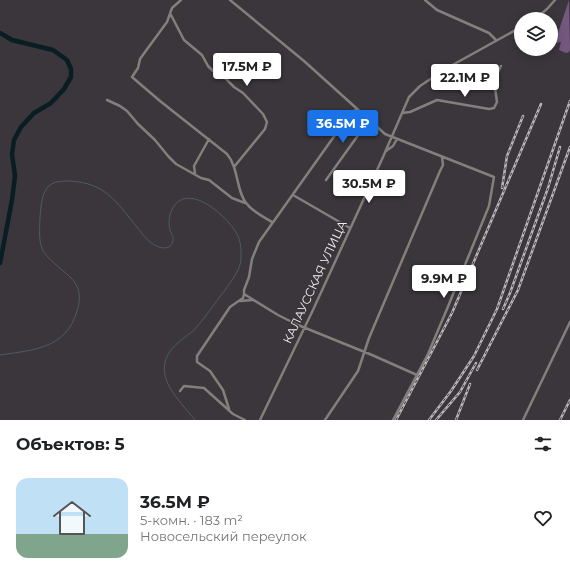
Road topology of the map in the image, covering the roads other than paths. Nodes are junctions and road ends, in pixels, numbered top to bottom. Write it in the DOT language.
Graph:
graph roads {
  1 [pos="181,0"];
  2 [pos="230,0"];
  3 [pos="425,0"];
  4 [pos="555,0"];
  5 [pos="543,12"];
  6 [pos="170,14"];
  7 [pos="514,31"];
  8 [pos="496,40"];
  9 [pos="501,66"];
  10 [pos="107,100"];
  11 [pos="356,109"];
  12 [pos="401,113"];
  13 [pos="375,125"];
  14 [pos="391,137"];
  15 [pos="209,139"];
  16 [pos="397,139"];
  17 [pos="385,151"];
  18 [pos="442,157"];
  19 [pos="232,161"];
  20 [pos="239,161"];
  21 [pos="234,168"];
  22 [pos="195,174"];
  23 [pos="326,180"];
  24 [pos="293,195"];
  25 [pos="246,203"];
  26 [pos="272,222"];
  27 [pos="350,228"];
  28 [pos="244,294"];
  29 [pos="253,300"];
  30 [pos="238,301"];
  31 [pos="570,322"];
  32 [pos="304,328"];
  33 [pos="364,352"];
  34 [pos="417,375"];
  35 [pos="180,391"];
  36 [pos="229,409"];
  37 [pos="245,420"];
  38 [pos="260,420"];
  39 [pos="325,420"];
  40 [pos="393,420"];
  41 [pos="523,420"];
  1 -- 6 [label="street"];
  2 -- 11 [label="street"];
  3 -- 8 [label="street"];
  4 -- 5 [label="street"];
  6 -- 15 [label="street"];
  6 -- 20 [label="street"];
  7 -- 8 [label="street, КАЛАУССКАЯ УЛИЦА"];
  8 -- 12 [label="street, КАЛАУССКАЯ УЛИЦА"];
  9 -- 12 [label="street"];
  10 -- 22 [label="street"];
  11 -- 13 [label="street"];
  11 -- 24 [label="street"];
  12 -- 14 [label="street, КАЛАУССКАЯ УЛИЦА"];
  13 -- 14 [label="street"];
  13 -- 23 [label="street"];
  14 -- 16 [label="street"];
  14 -- 17 [label="street, КАЛАУССКАЯ УЛИЦА"];
  15 -- 19 [label="street"];
  15 -- 22 [label="street"];
  16 -- 17 [label="street"];
  16 -- 18 [label="street"];
  17 -- 27 [label="street, КАЛАУССКАЯ УЛИЦА"];
  18 -- 33 [label="street"];
  18 -- 34 [label="street"];
  19 -- 20 [label="street"];
  19 -- 21 [label="street"];
  20 -- 21 [label="street"];
  21 -- 25 [label="street"];
  22 -- 25 [label="street"];
  24 -- 26 [label="street"];
  24 -- 27 [label="street"];
  25 -- 26 [label="street"];
  26 -- 28 [label="street"];
  27 -- 32 [label="street, КАЛАУССКАЯ УЛИЦА"];
  28 -- 29 [label="street"];
  28 -- 30 [label="street"];
  29 -- 30 [label="street"];
  29 -- 32 [label="street"];
  30 -- 36 [label="street"];
  31 -- 41 [label="street"];
  32 -- 33 [label="street"];
  32 -- 38 [label="street, КАЛАУССКАЯ УЛИЦА"];
  33 -- 34 [label="street"];
  33 -- 39 [label="street"];
  34 -- 40 [label="street"];
  35 -- 36 [label="street"];
  36 -- 37 [label="street"];
}
